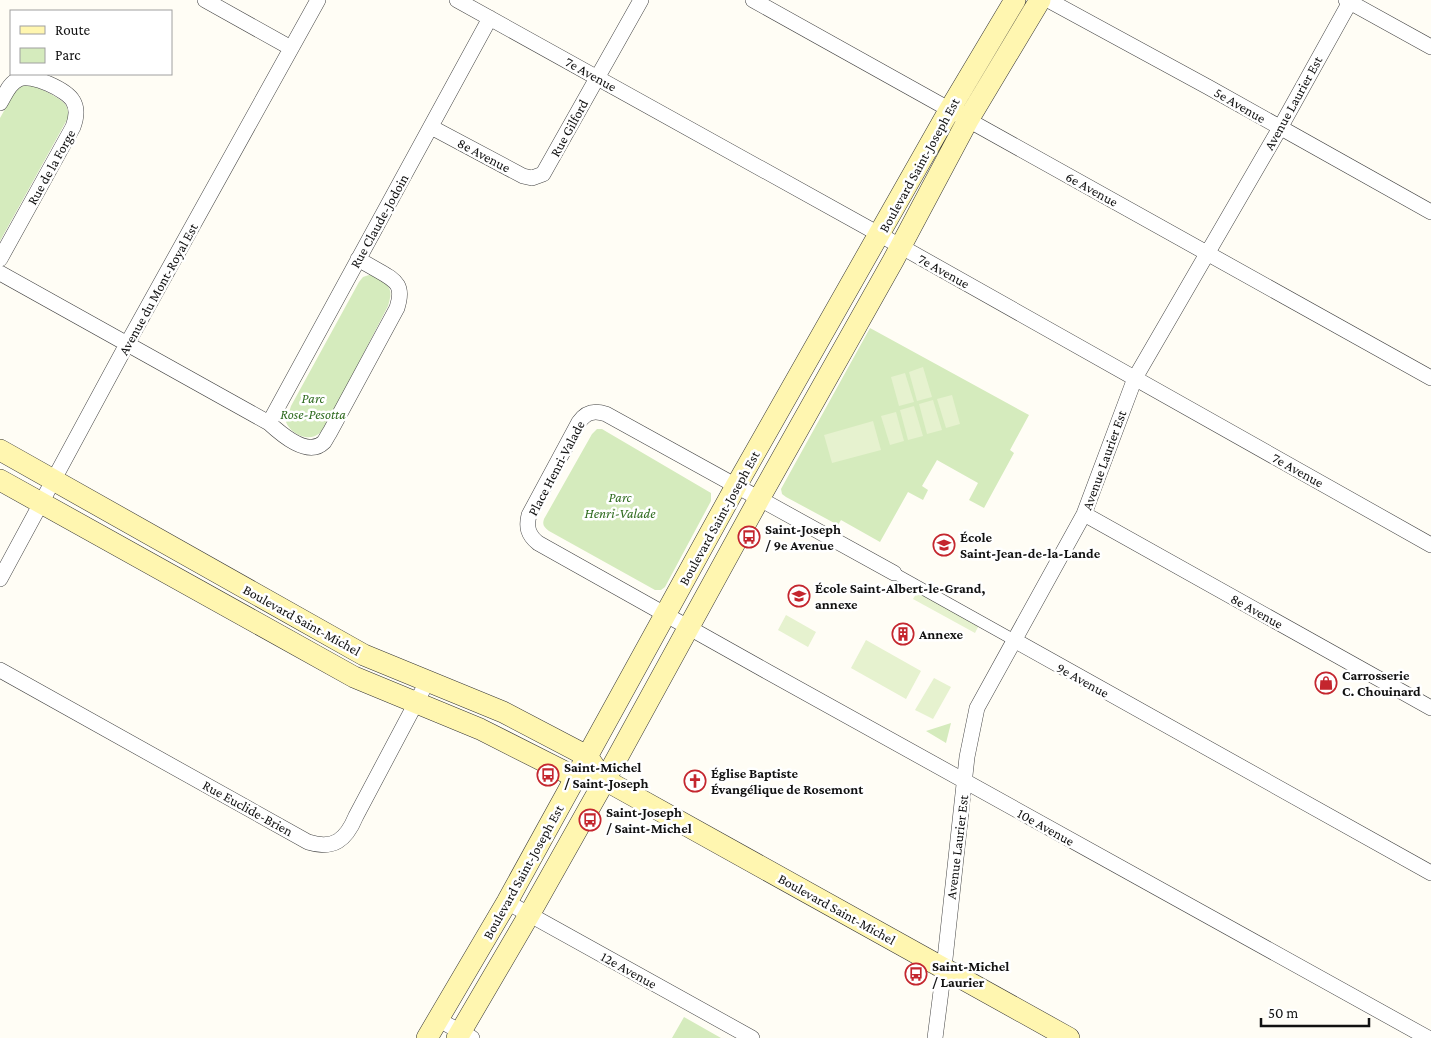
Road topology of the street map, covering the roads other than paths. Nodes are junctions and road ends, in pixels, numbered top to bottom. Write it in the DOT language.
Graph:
graph roads {
  1 [pos="205,0"];
  2 [pos="318,0"];
  3 [pos="457,0"];
  4 [pos="641,0"];
  5 [pos="753,0"];
  6 [pos="1015,0"];
  7 [pos="1040,0"];
  8 [pos="1048,0"];
  9 [pos="1349,1"];
  10 [pos="490,18"];
  11 [pos="1431,47"];
  12 [pos="291,48"];
  13 [pos="597,78"];
  14 [pos="0,103"];
  15 [pos="950,109"];
  16 [pos="968,120"];
  17 [pos="431,127"];
  18 [pos="1280,128"];
  19 [pos="539,177"];
  20 [pos="1431,212"];
  21 [pos="880,235"];
  22 [pos="900,246"];
  23 [pos="1207,252"];
  24 [pos="0,259"];
  25 [pos="358,259"];
  26 [pos="0,273"];
  27 [pos="127,344"];
  28 [pos="1135,378"];
  29 [pos="1431,378"];
  30 [pos="269,423"];
  31 [pos="0,450"];
  32 [pos="0,480"];
  33 [pos="54,480"];
  34 [pos="736,486"];
  35 [pos="759,499"];
  36 [pos="41,503"];
  37 [pos="1084,514"];
  38 [pos="1431,545"];
  39 [pos="894,573"];
  40 [pos="0,579"];
  41 [pos="665,614"];
  42 [pos="689,628"];
  43 [pos="1014,640"];
  44 [pos="0,670"];
  45 [pos="427,682"];
  46 [pos="416,703"];
  47 [pos="1431,708"];
  48 [pos="587,756"];
  49 [pos="575,777"];
  50 [pos="605,780"];
  51 [pos="964,781"];
  52 [pos="1431,873"];
  53 [pos="507,902"];
  54 [pos="530,915"];
  55 [pos="944,968"];
  56 [pos="439,1020"];
  57 [pos="463,1036"];
  58 [pos="427,1038"];
  59 [pos="752,1038"];
  60 [pos="935,1038"];
  61 [pos="1069,1038"];
  62 [pos="1428,1038"];
  1 -- 12 [label="street"];
  2 -- 12 [label="street, Avenue du Mont-Royal Est"];
  3 -- 10 [label="street, 7e Avenue"];
  4 -- 13 [label="street"];
  5 -- 15 [label="street, 6e Avenue"];
  6 -- 15 [label="main road, Boulevard Saint-Joseph Est"];
  7 -- 16 [label="main road, Boulevard Saint-Joseph Est"];
  8 -- 18 [label="street, 5e Avenue"];
  9 -- 11 [label="street"];
  9 -- 18 [label="street, Avenue Laurier Est"];
  10 -- 13 [label="street, 7e Avenue"];
  10 -- 17 [label="street, Rue Claude-Jodoin"];
  12 -- 27 [label="street, Avenue du Mont-Royal Est"];
  13 -- 19 [label="street, Rue Gilford"];
  13 -- 21 [label="street, 7e Avenue"];
  14 -- 24 [label="street, Rue de la Forge"];
  15 -- 16 [label="street, 6e Avenue"];
  15 -- 21 [label="main road, Boulevard Saint-Joseph Est"];
  16 -- 22 [label="main road, Boulevard Saint-Joseph Est"];
  16 -- 23 [label="street, 6e Avenue"];
  17 -- 19 [label="street, 8e Avenue"];
  17 -- 25 [label="street, Rue Claude-Jodoin"];
  18 -- 20 [label="street, 5e Avenue"];
  18 -- 23 [label="street, Avenue Laurier Est"];
  21 -- 22 [label="street, 7e Avenue"];
  21 -- 34 [label="main road, Boulevard Saint-Joseph Est"];
  22 -- 28 [label="street, 7e Avenue"];
  22 -- 35 [label="main road, Boulevard Saint-Joseph Est"];
  23 -- 28 [label="street, Avenue Laurier Est"];
  23 -- 29 [label="street, 6e Avenue"];
  25 -- 30 [label="street, Rue Claude-Jodoin"];
  25 -- 30 [label="street"];
  26 -- 27 [label="street"];
  27 -- 30 [label="street"];
  27 -- 33 [label="street, Avenue du Mont-Royal Est"];
  28 -- 37 [label="street, Avenue Laurier Est"];
  28 -- 38 [label="street, 7e Avenue"];
  31 -- 33 [label="main road, Boulevard Saint-Michel"];
  32 -- 36 [label="main road, Boulevard Saint-Michel"];
  33 -- 36 [label="street, Avenue du Mont-Royal Est"];
  33 -- 45 [label="main road, Boulevard Saint-Michel"];
  34 -- 35 [label="street, 9e Avenue"];
  34 -- 41 [label="main road, Boulevard Saint-Joseph Est"];
  34 -- 41 [label="street, Place Henri-Valade"];
  35 -- 39 [label="street, 9e Avenue"];
  35 -- 42 [label="main road, Boulevard Saint-Joseph Est"];
  36 -- 40 [label="street, Avenue du Mont-Royal Est"];
  36 -- 46 [label="main road, Boulevard Saint-Michel"];
  37 -- 43 [label="street, Avenue Laurier Est"];
  37 -- 47 [label="street, 8e Avenue"];
  39 -- 43 [label="street, 9e Avenue"];
  41 -- 42 [label="street, 10e Avenue"];
  41 -- 48 [label="main road, Boulevard Saint-Joseph Est"];
  42 -- 50 [label="main road, Boulevard Saint-Joseph Est"];
  42 -- 51 [label="street, 10e Avenue"];
  43 -- 51 [label="street, Avenue Laurier Est"];
  43 -- 52 [label="street, 9e Avenue"];
  44 -- 46 [label="street, Rue Euclide-Brien"];
  45 -- 46 [label="street, Rue Euclide-Brien"];
  45 -- 48 [label="main road, Boulevard Saint-Michel"];
  46 -- 49 [label="main road, Boulevard Saint-Michel"];
  48 -- 49 [label="main road, Boulevard Saint-Joseph Est"];
  48 -- 50 [label="main road, Boulevard Saint-Michel"];
  49 -- 50 [label="main road, Boulevard Saint-Michel"];
  49 -- 53 [label="main road, Boulevard Saint-Joseph Est"];
  50 -- 54 [label="main road, Boulevard Saint-Joseph Est"];
  50 -- 55 [label="main road, Boulevard Saint-Michel"];
  51 -- 55 [label="street, Avenue Laurier Est"];
  51 -- 62 [label="street, 10e Avenue"];
  53 -- 54 [label="street, 12e Avenue"];
  53 -- 56 [label="main road, Boulevard Saint-Joseph Est"];
  54 -- 57 [label="main road, Boulevard Saint-Joseph Est"];
  54 -- 59 [label="street, 12e Avenue"];
  55 -- 60 [label="street, Avenue Laurier Est"];
  55 -- 61 [label="main road, Boulevard Saint-Michel"];
  56 -- 57 [label="street"];
  56 -- 58 [label="main road, Boulevard Saint-Joseph Est"];
}
